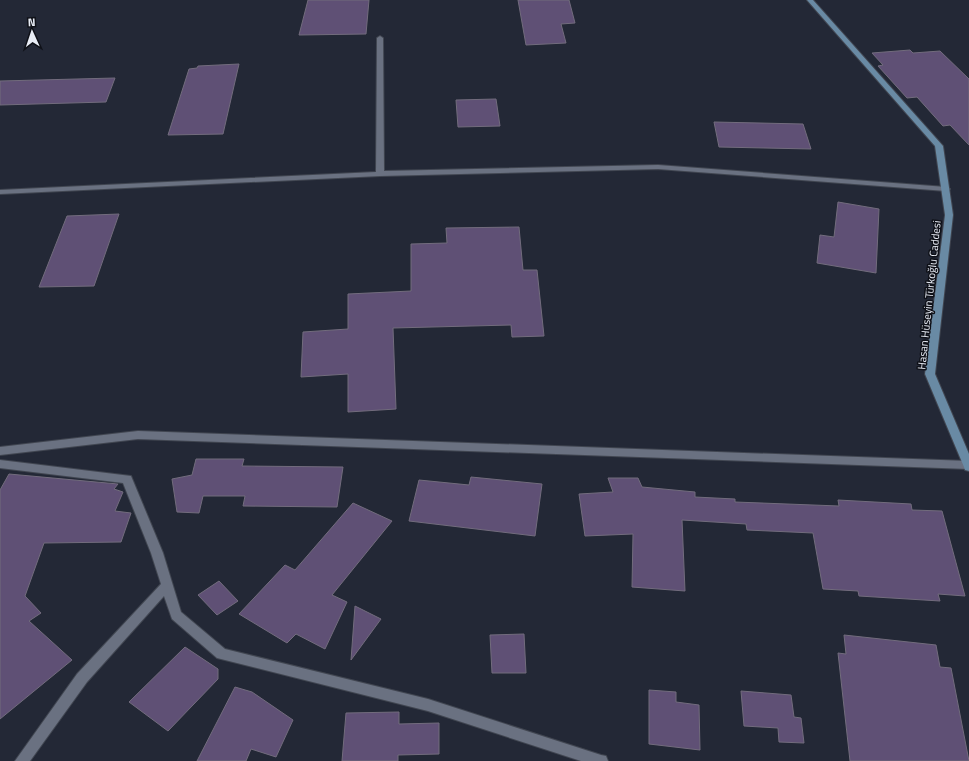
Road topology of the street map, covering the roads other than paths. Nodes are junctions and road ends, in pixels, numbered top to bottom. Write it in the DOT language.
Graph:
graph roads {
  1 [pos="810,0"];
  2 [pos="380,38"];
  3 [pos="380,174"];
  4 [pos="946,189"];
  5 [pos="0,192"];
  6 [pos="0,451"];
  7 [pos="0,464"];
  8 [pos="969,466"];
  9 [pos="167,585"];
  10 [pos="22,761"];
  11 [pos="602,761"];
  1 -- 4 [label="main road, Hasan Hüseyin Türkoğlu Caddesi"];
  2 -- 3 [label="street"];
  3 -- 4 [label="street"];
  3 -- 5 [label="street"];
  4 -- 8 [label="main road, Hasan Hüseyin Türkoğlu Caddesi"];
  6 -- 8 [label="street"];
  7 -- 9 [label="street"];
  9 -- 10 [label="street"];
  9 -- 11 [label="street"];
}
